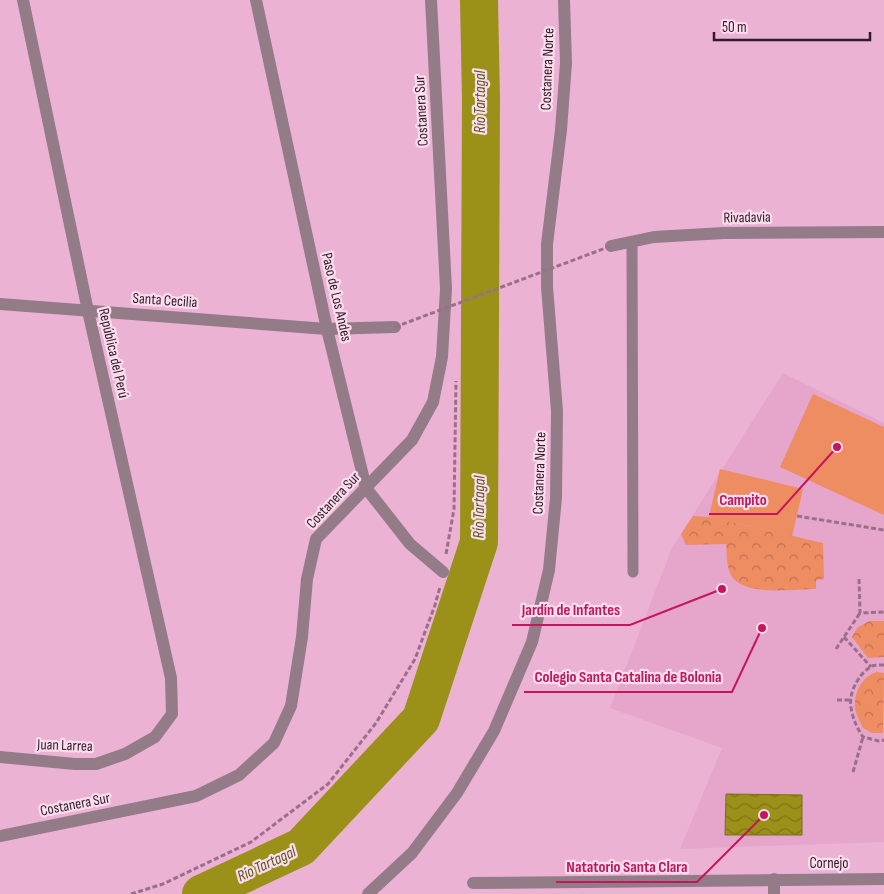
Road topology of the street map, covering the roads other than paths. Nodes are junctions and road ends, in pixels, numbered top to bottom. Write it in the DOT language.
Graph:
graph roads {
  1 [pos="23,0"];
  2 [pos="256,0"];
  3 [pos="432,0"];
  4 [pos="564,0"];
  5 [pos="884,232"];
  6 [pos="632,242"];
  7 [pos="611,246"];
  8 [pos="0,304"];
  9 [pos="88,311"];
  10 [pos="395,327"];
  11 [pos="327,329"];
  12 [pos="366,488"];
  13 [pos="443,572"];
  14 [pos="633,572"];
  15 [pos="172,714"];
  16 [pos="0,757"];
  17 [pos="0,836"];
  18 [pos="884,879"];
  19 [pos="774,880"];
  20 [pos="473,883"];
  21 [pos="534,888"];
  22 [pos="368,894"];
  23 [pos="774,894"];
  1 -- 9 [label="street, República del Perú"];
  2 -- 11 [label="street, Paso de Los Andes"];
  3 -- 12 [label="street, Costanera Sur"];
  4 -- 22 [label="street, Costanera Norte"];
  5 -- 6 [label="street, Rivadavia"];
  6 -- 7 [label="street, Rivadavia"];
  6 -- 14 [label="lane"];
  8 -- 9 [label="street, Santa Cecilia"];
  9 -- 11 [label="street, Santa Cecilia"];
  9 -- 15 [label="street, República del Perú"];
  10 -- 11 [label="street, Santa Cecilia"];
  11 -- 12 [label="street, Paso de Los Andes"];
  12 -- 13 [label="street, Paso de Los Andes"];
  12 -- 17 [label="street, Costanera Sur"];
  15 -- 16 [label="street, Juan Larrea"];
  18 -- 19 [label="street, Cornejo"];
  19 -- 21 [label="street, Cornejo"];
  19 -- 23 [label="street"];
  20 -- 21 [label="street, Cornejo"];
}
